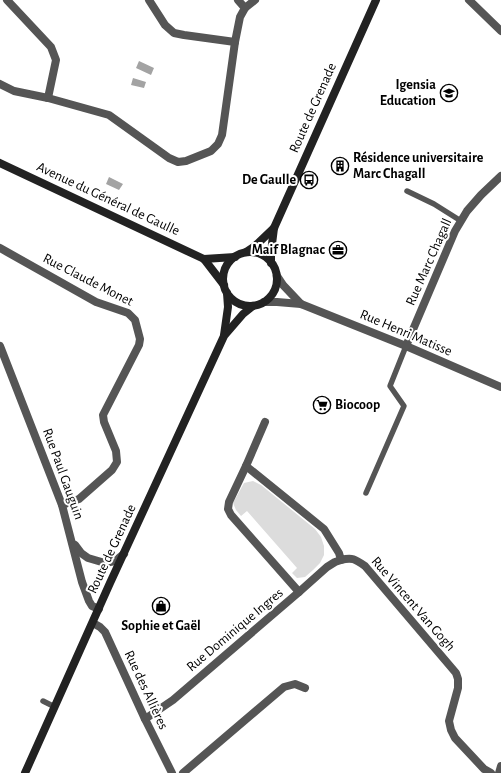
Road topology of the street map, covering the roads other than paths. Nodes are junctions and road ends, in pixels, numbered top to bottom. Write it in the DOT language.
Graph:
graph roads {
  1 [pos="7,0"];
  2 [pos="149,0"];
  3 [pos="238,0"];
  4 [pos="255,0"];
  5 [pos="376,0"];
  6 [pos="469,0"];
  7 [pos="245,8"];
  8 [pos="501,32"];
  9 [pos="235,42"];
  10 [pos="0,84"];
  11 [pos="48,98"];
  12 [pos="0,163"];
  13 [pos="501,176"];
  14 [pos="406,191"];
  15 [pos="461,221"];
  16 [pos="274,228"];
  17 [pos="0,248"];
  18 [pos="245,253"];
  19 [pos="235,257"];
  20 [pos="204,259"];
  21 [pos="271,263"];
  22 [pos="277,276"];
  23 [pos="225,289"];
  24 [pos="264,302"];
  25 [pos="301,304"];
  26 [pos="253,306"];
  27 [pos="224,336"];
  28 [pos="0,346"];
  29 [pos="406,346"];
  30 [pos="501,387"];
  31 [pos="265,422"];
  32 [pos="246,466"];
  33 [pos="366,493"];
  34 [pos="62,505"];
  35 [pos="72,543"];
  36 [pos="124,553"];
  37 [pos="341,560"];
  38 [pos="299,592"];
  39 [pos="99,609"];
  40 [pos="93,623"];
  41 [pos="305,688"];
  42 [pos="42,701"];
  43 [pos="55,707"];
  44 [pos="145,719"];
  45 [pos="501,766"];
  46 [pos="25,773"];
  47 [pos="172,773"];
  48 [pos="183,773"];
  49 [pos="491,773"];
  50 [pos="499,773"];
  1 -- 11 [label="street"];
  2 -- 9 [label="street"];
  3 -- 7 [label="street"];
  4 -- 7 [label="street"];
  5 -- 16 [label="main road, Route de Grenade"];
  6 -- 8 [label="street"];
  7 -- 9 [label="street"];
  9 -- 11 [label="street"];
  10 -- 11 [label="street"];
  12 -- 20 [label="main road, Avenue du Général de Gaulle"];
  13 -- 15 [label="street, Rue Marc Chagall"];
  14 -- 15 [label="lane"];
  15 -- 29 [label="street, Rue Marc Chagall"];
  16 -- 18 [label="main road"];
  16 -- 21 [label="main road"];
  17 -- 34 [label="street, Rue Claude Monet"];
  18 -- 19 [label="main road"];
  18 -- 21 [label="main road"];
  19 -- 20 [label="main road, Avenue du Général de Gaulle"];
  19 -- 23 [label="main road"];
  20 -- 23 [label="main road, Avenue du Général de Gaulle"];
  21 -- 22 [label="main road"];
  22 -- 24 [label="main road"];
  22 -- 25 [label="street, Rue Henri Matisse"];
  23 -- 26 [label="main road"];
  23 -- 27 [label="main road"];
  24 -- 25 [label="street, Rue Henri Matisse"];
  24 -- 26 [label="main road"];
  25 -- 29 [label="street, Rue Henri Matisse"];
  26 -- 27 [label="main road"];
  27 -- 36 [label="main road, Route de Grenade"];
  28 -- 34 [label="street, Rue Paul Gauguin"];
  29 -- 30 [label="street, Rue Henri Matisse"];
  29 -- 33 [label="lane"];
  31 -- 32 [label="street"];
  32 -- 37 [label="street"];
  32 -- 38 [label="street"];
  34 -- 35 [label="street, Rue Paul Gauguin"];
  35 -- 36 [label="street"];
  35 -- 39 [label="street, Rue Paul Gauguin"];
  36 -- 39 [label="main road, Route de Grenade"];
  37 -- 38 [label="street, Rue Dominique Ingres"];
  37 -- 49 [label="street, Rue Vincent Van Gogh"];
  38 -- 44 [label="street, Rue Dominique Ingres"];
  39 -- 40 [label="main road, Route de Grenade"];
  40 -- 43 [label="main road, Route de Grenade"];
  40 -- 44 [label="street, Rue des Allières"];
  41 -- 48 [label="street"];
  42 -- 43 [label="lane"];
  43 -- 46 [label="main road, Route de Grenade"];
  44 -- 47 [label="street, Rue des Allières"];
  45 -- 50 [label="street"];
}
